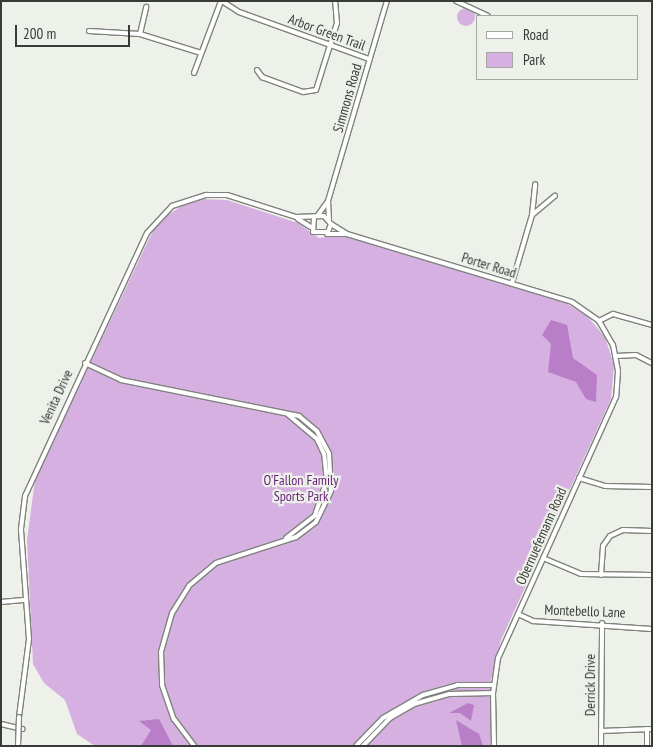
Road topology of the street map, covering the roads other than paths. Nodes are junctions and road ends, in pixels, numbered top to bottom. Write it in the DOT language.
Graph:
graph roads {
  1 [pos="222,1"];
  2 [pos="335,1"];
  3 [pos="387,1"];
  4 [pos="456,1"];
  5 [pos="146,7"];
  6 [pos="486,15"];
  7 [pos="89,30"];
  8 [pos="140,34"];
  9 [pos="330,46"];
  10 [pos="201,53"];
  11 [pos="370,60"];
  12 [pos="257,70"];
  13 [pos="194,73"];
  14 [pos="535,184"];
  15 [pos="555,196"];
  16 [pos="328,201"];
  17 [pos="532,216"];
  18 [pos="296,217"];
  19 [pos="316,217"];
  20 [pos="330,222"];
  21 [pos="311,227"];
  22 [pos="325,234"];
  23 [pos="347,234"];
  24 [pos="512,283"];
  25 [pos="599,321"];
  26 [pos="652,325"];
  27 [pos="610,338"];
  28 [pos="616,356"];
  29 [pos="84,363"];
  30 [pos="652,363"];
  31 [pos="579,478"];
  32 [pos="652,487"];
  33 [pos="652,531"];
  34 [pos="543,558"];
  35 [pos="601,575"];
  36 [pos="652,575"];
  37 [pos="26,600"];
  38 [pos="1,602"];
  39 [pos="518,614"];
  40 [pos="602,623"];
  41 [pos="652,628"];
  42 [pos="493,685"];
  43 [pos="493,693"];
  44 [pos="1,724"];
  45 [pos="22,729"];
  46 [pos="649,729"];
  47 [pos="601,731"];
  48 [pos="18,746"];
  49 [pos="194,746"];
  50 [pos="356,746"];
  51 [pos="363,746"];
  52 [pos="494,746"];
  53 [pos="601,746"];
  54 [pos="646,746"];
  1 -- 9 [label="street, Arbor Green Trail"];
  1 -- 10 [label="street"];
  2 -- 9 [label="street"];
  3 -- 11 [label="street, Simmons Road"];
  4 -- 6 [label="street"];
  5 -- 8 [label="street"];
  7 -- 8 [label="street"];
  8 -- 10 [label="street"];
  9 -- 11 [label="street, Arbor Green Trail"];
  9 -- 12 [label="street"];
  10 -- 13 [label="street"];
  11 -- 16 [label="street, Simmons Road"];
  14 -- 17 [label="street"];
  15 -- 17 [label="street"];
  16 -- 19 [label="street, Simmons Road"];
  16 -- 20 [label="street, Simmons Road"];
  17 -- 24 [label="street"];
  18 -- 19 [label="street, Venita Drive"];
  18 -- 21 [label="street, Venita Drive"];
  18 -- 29 [label="street, Venita Drive"];
  19 -- 20 [label="street, Venita Drive"];
  19 -- 21 [label="street, Simmons Road"];
  20 -- 22 [label="street"];
  20 -- 23 [label="street, Porter Road"];
  21 -- 22 [label="street, Venita Drive"];
  22 -- 23 [label="street, Porter Road"];
  23 -- 24 [label="street, Porter Road"];
  24 -- 25 [label="street, Porter Road"];
  25 -- 26 [label="street"];
  25 -- 27 [label="street, Porter Road"];
  27 -- 28 [label="street, Obernuefemann Road"];
  28 -- 30 [label="street"];
  28 -- 31 [label="street, Obernuefemann Road"];
  29 -- 37 [label="street, Venita Drive"];
  29 -- 49 [label="street"];
  31 -- 32 [label="street"];
  31 -- 34 [label="street, Obernuefemann Road"];
  33 -- 35 [label="street"];
  34 -- 35 [label="street"];
  34 -- 39 [label="street, Obernuefemann Road"];
  35 -- 36 [label="street"];
  37 -- 38 [label="street"];
  37 -- 48 [label="street, Venita Drive, bridge"];
  39 -- 40 [label="street, Montebello Lane"];
  39 -- 42 [label="street, Obernuefemann Road"];
  40 -- 41 [label="street, Montebello Lane"];
  40 -- 47 [label="street, Derrick Drive"];
  42 -- 43 [label="street, Obernuefemann Road"];
  42 -- 50 [label="street"];
  43 -- 51 [label="street"];
  43 -- 52 [label="street, Obernuefemann Road"];
  44 -- 45 [label="street"];
  46 -- 47 [label="street"];
  46 -- 54 [label="street"];
  47 -- 53 [label="street, Derrick Drive"];
}
